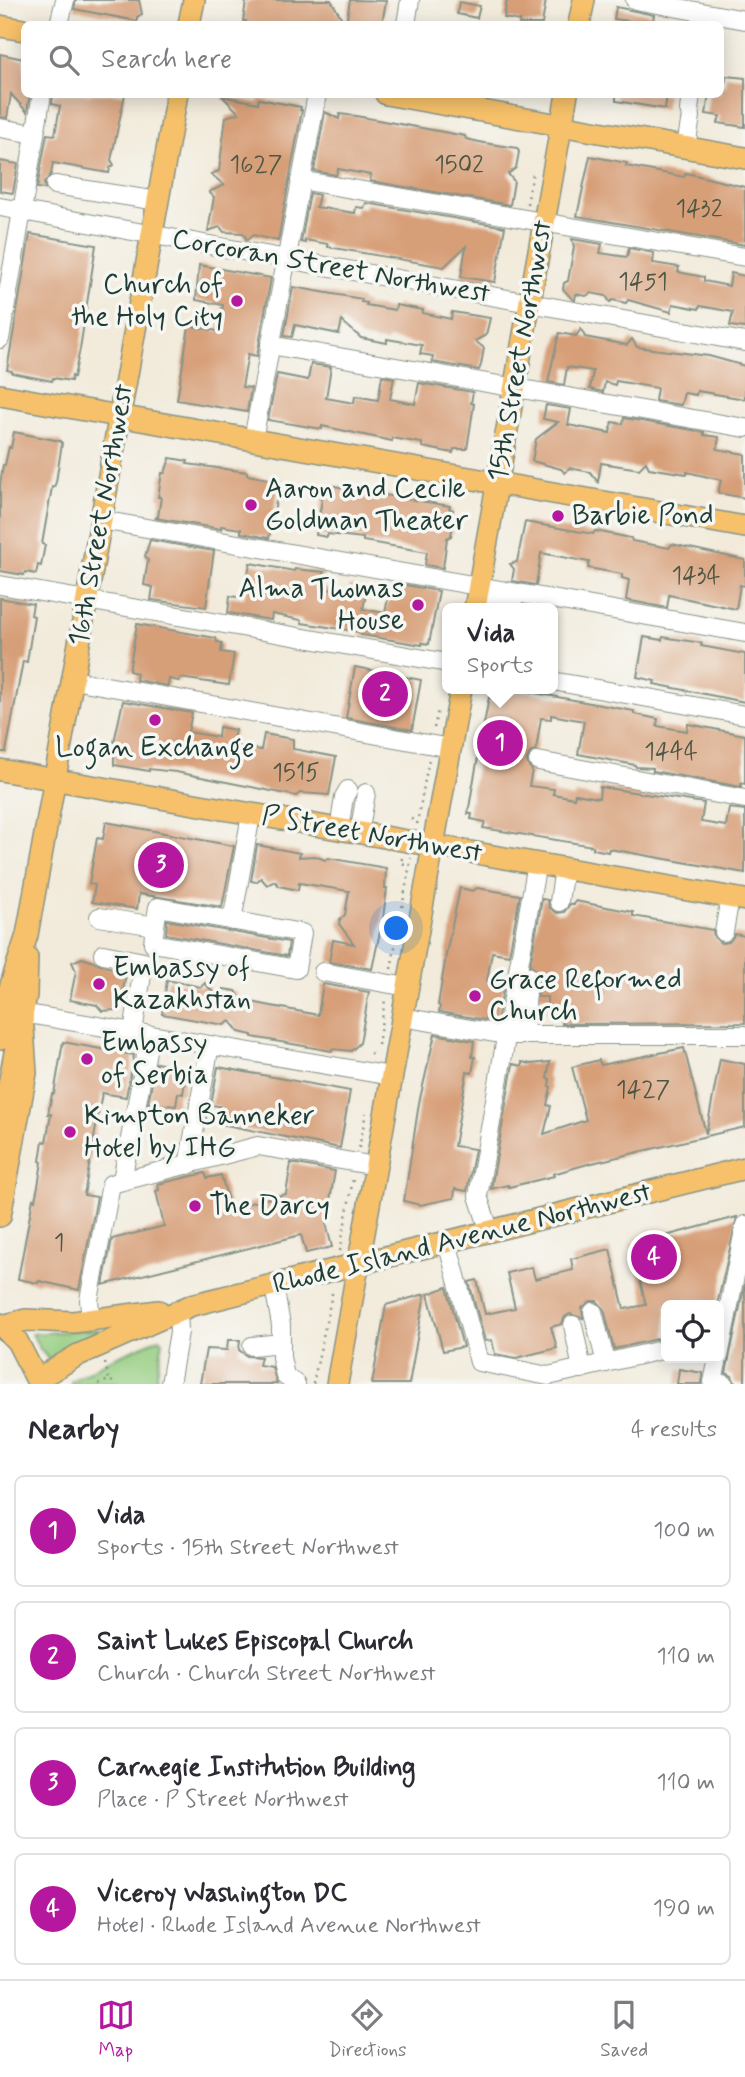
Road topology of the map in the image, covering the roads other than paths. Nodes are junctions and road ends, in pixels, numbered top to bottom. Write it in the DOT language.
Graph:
graph roads {
  1 [pos="65,0"];
  2 [pos="194,0"];
  3 [pos="410,0"];
  4 [pos="584,0"];
  5 [pos="635,0"];
  6 [pos="745,20"];
  7 [pos="61,21"];
  8 [pos="190,21"];
  9 [pos="406,21"];
  10 [pos="580,21"];
  11 [pos="0,26"];
  12 [pos="21,30"];
  13 [pos="41,98"];
  14 [pos="176,98"];
  15 [pos="316,98"];
  16 [pos="408,98"];
  17 [pos="566,98"];
  18 [pos="690,98"];
  19 [pos="561,125"];
  20 [pos="0,128"];
  21 [pos="35,134"];
  22 [pos="686,147"];
  23 [pos="745,158"];
  24 [pos="300,180"];
  25 [pos="55,184"];
  26 [pos="158,201"];
  27 [pos="0,207"];
  28 [pos="22,211"];
  29 [pos="544,221"];
  30 [pos="152,235"];
  31 [pos="745,257"];
  32 [pos="286,258"];
  33 [pos="4,294"];
  34 [pos="529,303"];
  35 [pos="0,339"];
  36 [pos="745,342"];
  37 [pos="270,345"];
  38 [pos="514,388"];
  39 [pos="0,396"];
  40 [pos="120,416"];
  41 [pos="745,428"];
  42 [pos="253,440"];
  43 [pos="497,483"];
  44 [pos="101,520"];
  45 [pos="745,527"];
  46 [pos="0,584"];
  47 [pos="477,597"];
  48 [pos="87,599"];
  49 [pos="507,603"];
  50 [pos="522,603"];
  51 [pos="558,608"];
  52 [pos="745,633"];
  53 [pos="442,662"];
  54 [pos="73,680"];
  55 [pos="558,682"];
  56 [pos="459,694"];
  57 [pos="745,715"];
  58 [pos="441,745"];
  59 [pos="538,761"];
  60 [pos="0,770"];
  61 [pos="55,780"];
  62 [pos="357,791"];
  63 [pos="745,799"];
  64 [pos="251,815"];
  65 [pos="349,832"];
  66 [pos="416,849"];
  67 [pos="537,863"];
  68 [pos="564,868"];
  69 [pos="737,899"];
  70 [pos="559,902"];
  71 [pos="99,917"];
  72 [pos="232,921"];
  73 [pos="155,926"];
  74 [pos="724,932"];
  75 [pos="103,954"];
  76 [pos="323,972"];
  77 [pos="528,976"];
  78 [pos="407,986"];
  79 [pos="7,1013"];
  80 [pos="402,1017"];
  81 [pos="141,1033"];
  82 [pos="515,1035"];
  83 [pos="745,1035"];
  84 [pos="0,1039"];
  85 [pos="210,1045"];
  86 [pos="382,1075"];
  87 [pos="0,1132"];
  88 [pos="188,1165"];
  89 [pos="366,1165"];
  90 [pos="745,1168"];
  91 [pos="122,1180"];
  92 [pos="0,1216"];
  93 [pos="745,1225"];
  94 [pos="489,1232"];
  95 [pos="447,1242"];
  96 [pos="358,1265"];
  97 [pos="274,1286"];
  98 [pos="178,1310"];
  99 [pos="593,1312"];
  100 [pos="91,1320"];
  101 [pos="1,1325"];
  102 [pos="572,1325"];
  103 [pos="724,1331"];
  104 [pos="281,1343"];
  105 [pos="252,1346"];
  106 [pos="661,1350"];
  107 [pos="606,1363"];
  108 [pos="718,1363"];
  109 [pos="582,1369"];
  110 [pos="38,1381"];
  111 [pos="716,1383"];
  112 [pos="170,1384"];
  113 [pos="296,1384"];
  114 [pos="337,1384"];
  1 -- 7 [label="street"];
  2 -- 8 [label="main road"];
  3 -- 9 [label="street"];
  4 -- 10 [label="main road"];
  5 -- 6 [label="street"];
  11 -- 12 [label="main road"];
  13 -- 21 [label="street"];
  14 -- 26 [label="main road, 16th Street Northwest"];
  15 -- 24 [label="street"];
  16 -- 19 [label="main road"];
  17 -- 19 [label="main road, 15th Street Northwest"];
  18 -- 22 [label="street"];
  19 -- 22 [label="main road"];
  19 -- 29 [label="main road, 15th Street Northwest"];
  20 -- 21 [label="street"];
  21 -- 28 [label="street"];
  22 -- 23 [label="main road"];
  24 -- 29 [label="street"];
  24 -- 32 [label="street"];
  25 -- 26 [label="street"];
  26 -- 30 [label="main road, 16th Street Northwest"];
  27 -- 28 [label="street, Corcoran Street Northwest"];
  28 -- 30 [label="street, Corcoran Street Northwest"];
  28 -- 33 [label="street"];
  29 -- 31 [label="street"];
  29 -- 34 [label="main road, 15th Street Northwest"];
  30 -- 32 [label="street, Corcoran Street Northwest"];
  30 -- 40 [label="main road, 16th Street Northwest"];
  32 -- 34 [label="street, Corcoran Street Northwest"];
  32 -- 37 [label="street"];
  33 -- 35 [label="street"];
  34 -- 36 [label="street, Corcoran Street Northwest"];
  34 -- 38 [label="main road, 15th Street Northwest"];
  37 -- 38 [label="street"];
  37 -- 42 [label="street"];
  38 -- 41 [label="street"];
  38 -- 43 [label="main road, 15th Street Northwest"];
  39 -- 40 [label="main road"];
  40 -- 42 [label="main road"];
  40 -- 44 [label="main road, 16th Street Northwest"];
  42 -- 43 [label="main road"];
  43 -- 45 [label="main road"];
  43 -- 47 [label="main road, 15th Street Northwest"];
  44 -- 47 [label="street"];
  44 -- 48 [label="main road, 16th Street Northwest"];
  46 -- 48 [label="street"];
  47 -- 49 [label="street"];
  47 -- 50 [label="street"];
  48 -- 53 [label="street"];
  48 -- 54 [label="main road, 16th Street Northwest"];
  51 -- 52 [label="street"];
  54 -- 58 [label="street"];
  54 -- 61 [label="main road, 16th Street Northwest"];
  55 -- 57 [label="street"];
  56 -- 58 [label="main road"];
  58 -- 66 [label="main road"];
  59 -- 63 [label="street"];
  60 -- 61 [label="main road, P Street Northwest"];
  61 -- 64 [label="main road, P Street Northwest"];
  61 -- 79 [label="main road, 16th Street Northwest"];
  62 -- 65 [label="street"];
  64 -- 65 [label="main road, P Street Northwest"];
  64 -- 72 [label="street"];
  65 -- 66 [label="main road, P Street Northwest"];
  66 -- 67 [label="main road, P Street Northwest"];
  66 -- 78 [label="main road"];
  67 -- 68 [label="main road, P Street Northwest"];
  67 -- 82 [label="street"];
  68 -- 69 [label="main road, P Street Northwest"];
  68 -- 70 [label="street"];
  69 -- 74 [label="street"];
  71 -- 73 [label="street"];
  72 -- 73 [label="street"];
  72 -- 73 [label="street"];
  75 -- 81 [label="street"];
  76 -- 78 [label="street"];
  77 -- 82 [label="street"];
  78 -- 80 [label="main road"];
  79 -- 81 [label="street"];
  79 -- 84 [label="main road, 16th Street Northwest"];
  79 -- 87 [label="main road, 16th Street Northwest"];
  79 -- 92 [label="main road, 16th Street Northwest"];
  80 -- 82 [label="street"];
  80 -- 86 [label="main road"];
  81 -- 85 [label="street"];
  81 -- 91 [label="street"];
  82 -- 83 [label="street"];
  82 -- 94 [label="street"];
  85 -- 86 [label="street"];
  85 -- 88 [label="street"];
  86 -- 89 [label="main road"];
  88 -- 89 [label="street"];
  88 -- 91 [label="street"];
  89 -- 96 [label="main road"];
  90 -- 94 [label="main road, Rhode Island Avenue Northwest"];
  91 -- 100 [label="street"];
  93 -- 103 [label="street"];
  94 -- 95 [label="main road, Rhode Island Avenue Northwest"];
  95 -- 96 [label="main road, Rhode Island Avenue Northwest"];
  95 -- 109 [label="street"];
  96 -- 97 [label="main road, Rhode Island Avenue Northwest"];
  96 -- 114 [label="main road"];
  97 -- 98 [label="main road, Rhode Island Avenue Northwest"];
  97 -- 104 [label="street"];
  98 -- 100 [label="main road, Rhode Island Avenue Northwest"];
  98 -- 110 [label="main road, Rhode Island Avenue Northwest"];
  98 -- 112 [label="street"];
  99 -- 107 [label="street"];
  100 -- 101 [label="main road, Rhode Island Avenue Northwest"];
  101 -- 110 [label="main road"];
  102 -- 109 [label="street"];
  104 -- 105 [label="street"];
  104 -- 113 [label="street"];
  106 -- 107 [label="street"];
  107 -- 109 [label="street"];
  108 -- 111 [label="street"];
}
